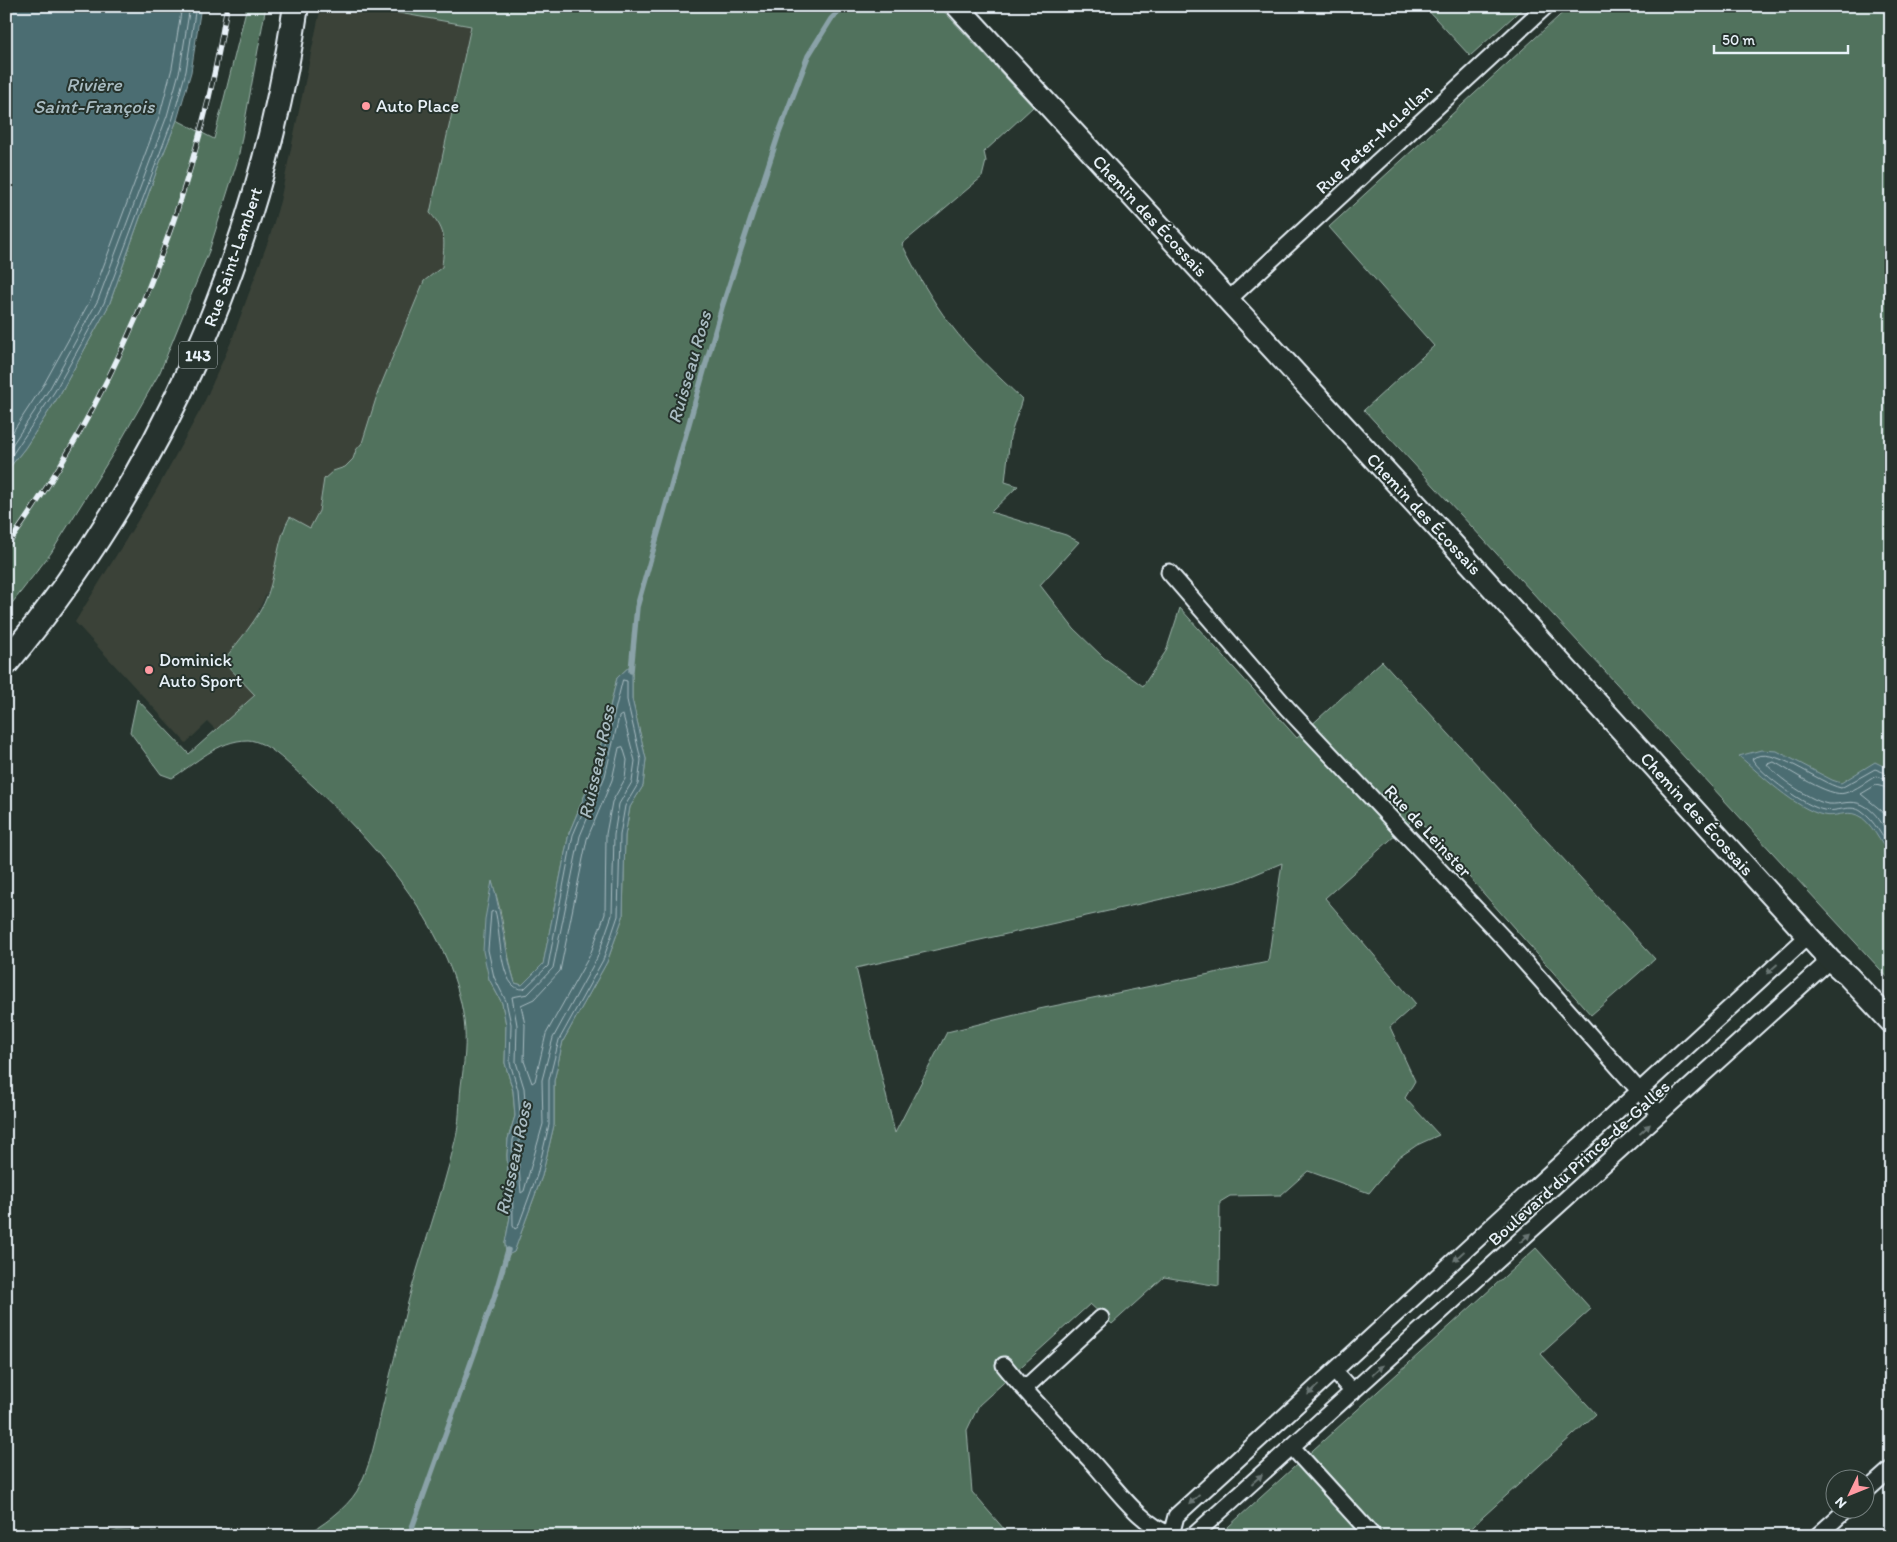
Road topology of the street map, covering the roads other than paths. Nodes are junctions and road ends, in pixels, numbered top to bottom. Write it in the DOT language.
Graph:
graph roads {
  1 [pos="296,6"];
  2 [pos="957,6"];
  3 [pos="1546,6"];
  4 [pos="1228,300"];
  5 [pos="1169,572"];
  6 [pos="6,663"];
  7 [pos="1808,936"];
  8 [pos="1830,960"];
  9 [pos="1891,1022"];
  10 [pos="1639,1090"];
  11 [pos="1660,1114"];
  12 [pos="1101,1318"];
  13 [pos="1004,1365"];
  14 [pos="1334,1371"];
  15 [pos="1024,1389"];
  16 [pos="1353,1392"];
  17 [pos="1292,1448"];
  18 [pos="1891,1469"];
  19 [pos="1874,1484"];
  20 [pos="1835,1520"];
  21 [pos="1173,1535"];
  22 [pos="1192,1535"];
  23 [pos="1372,1536"];
  24 [pos="1817,1536"];
  1 -- 6 [label="main road, Rue Saint-Lambert / 143"];
  2 -- 4 [label="main road, Chemin des Écossais"];
  3 -- 4 [label="street, Rue Peter-McLellan"];
  4 -- 7 [label="main road, Chemin des Écossais"];
  5 -- 10 [label="street, Rue de Leinster"];
  7 -- 8 [label="main road, Chemin des Écossais"];
  7 -- 10 [label="street, Boulevard du Prince-de-Galles, one-way"];
  8 -- 9 [label="main road, Chemin des Écossais"];
  8 -- 11 [label="street, Boulevard du Prince-de-Galles"];
  10 -- 11 [label="street, Rue de Leinster"];
  10 -- 14 [label="street, Boulevard du Prince-de-Galles, one-way"];
  16 -- 11 [label="street, Boulevard du Prince-de-Galles, one-way"];
  12 -- 15 [label="street"];
  13 -- 15 [label="street"];
  14 -- 16 [label="street"];
  14 -- 21 [label="street, Boulevard du Prince-de-Galles, one-way"];
  15 -- 21 [label="street"];
  16 -- 17 [label="street, Boulevard du Prince-de-Galles"];
  22 -- 17 [label="street, Boulevard du Prince-de-Galles, one-way"];
  17 -- 23 [label="street"];
  18 -- 19 [label="street"];
  20 -- 24 [label="street"];
}
